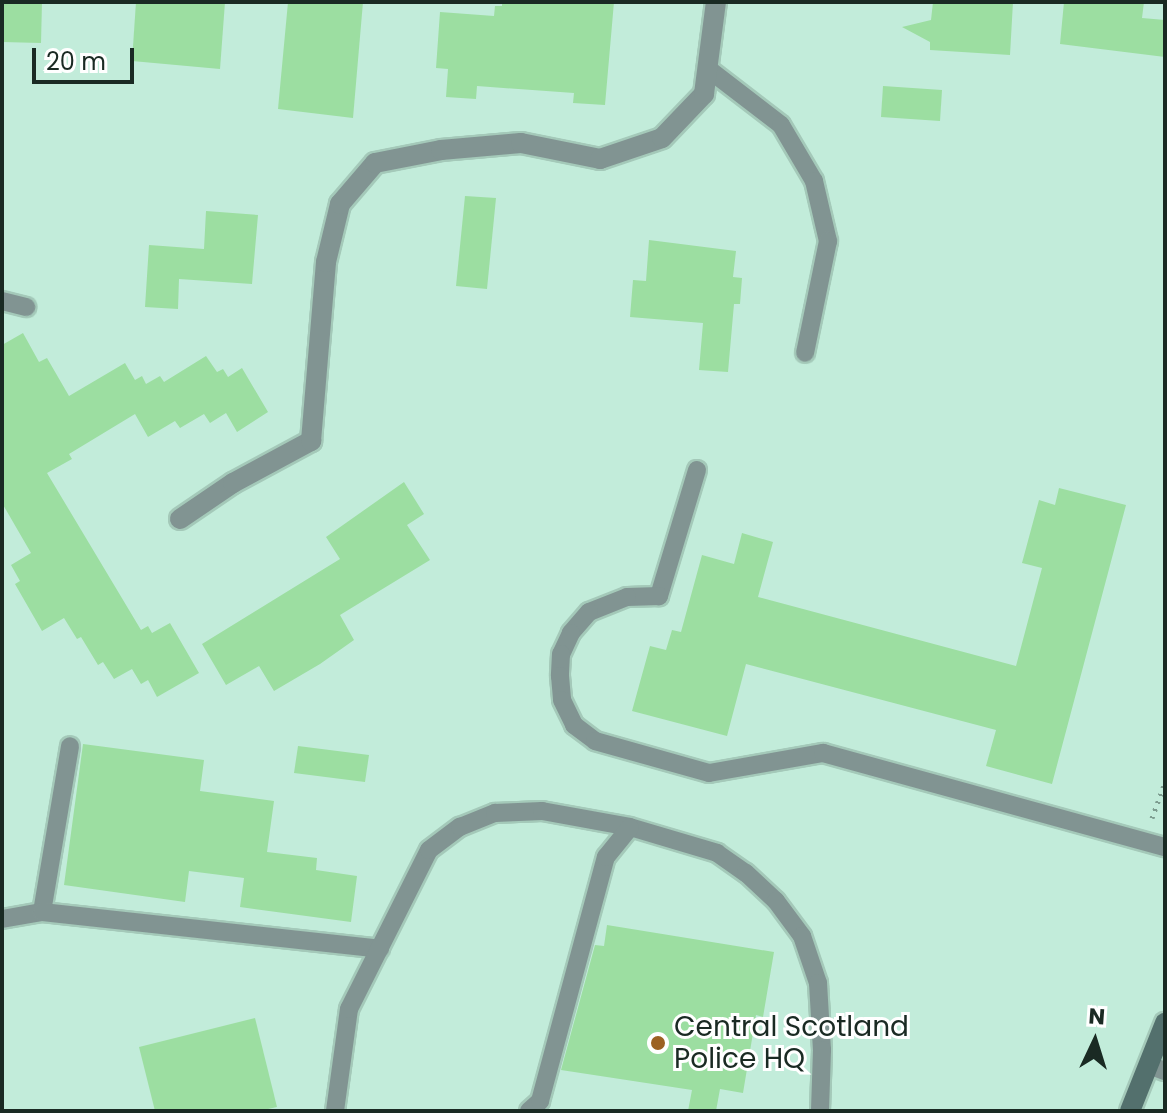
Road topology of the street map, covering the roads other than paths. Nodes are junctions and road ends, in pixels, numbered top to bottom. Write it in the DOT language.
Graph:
graph roads {
  1 [pos="716,2"];
  2 [pos="707,68"];
  3 [pos="2,301"];
  4 [pos="26,307"];
  5 [pos="805,353"];
  6 [pos="697,470"];
  7 [pos="180,519"];
  8 [pos="70,746"];
  9 [pos="630,827"];
  10 [pos="1165,847"];
  11 [pos="42,912"];
  12 [pos="2,919"];
  13 [pos="380,949"];
  14 [pos="1165,1023"];
  15 [pos="1157,1068"];
  16 [pos="335,1111"];
  17 [pos="529,1111"];
  18 [pos="820,1111"];
  19 [pos="1130,1111"];
  1 -- 2 [label="street"];
  2 -- 5 [label="lane"];
  2 -- 7 [label="street"];
  3 -- 4 [label="lane"];
  6 -- 10 [label="lane"];
  8 -- 11 [label="lane"];
  9 -- 13 [label="lane"];
  9 -- 17 [label="lane"];
  9 -- 18 [label="lane"];
  11 -- 12 [label="lane"];
  11 -- 13 [label="lane"];
  13 -- 16 [label="lane"];
  14 -- 15 [label="main road"];
  15 -- 19 [label="main road"];
}
